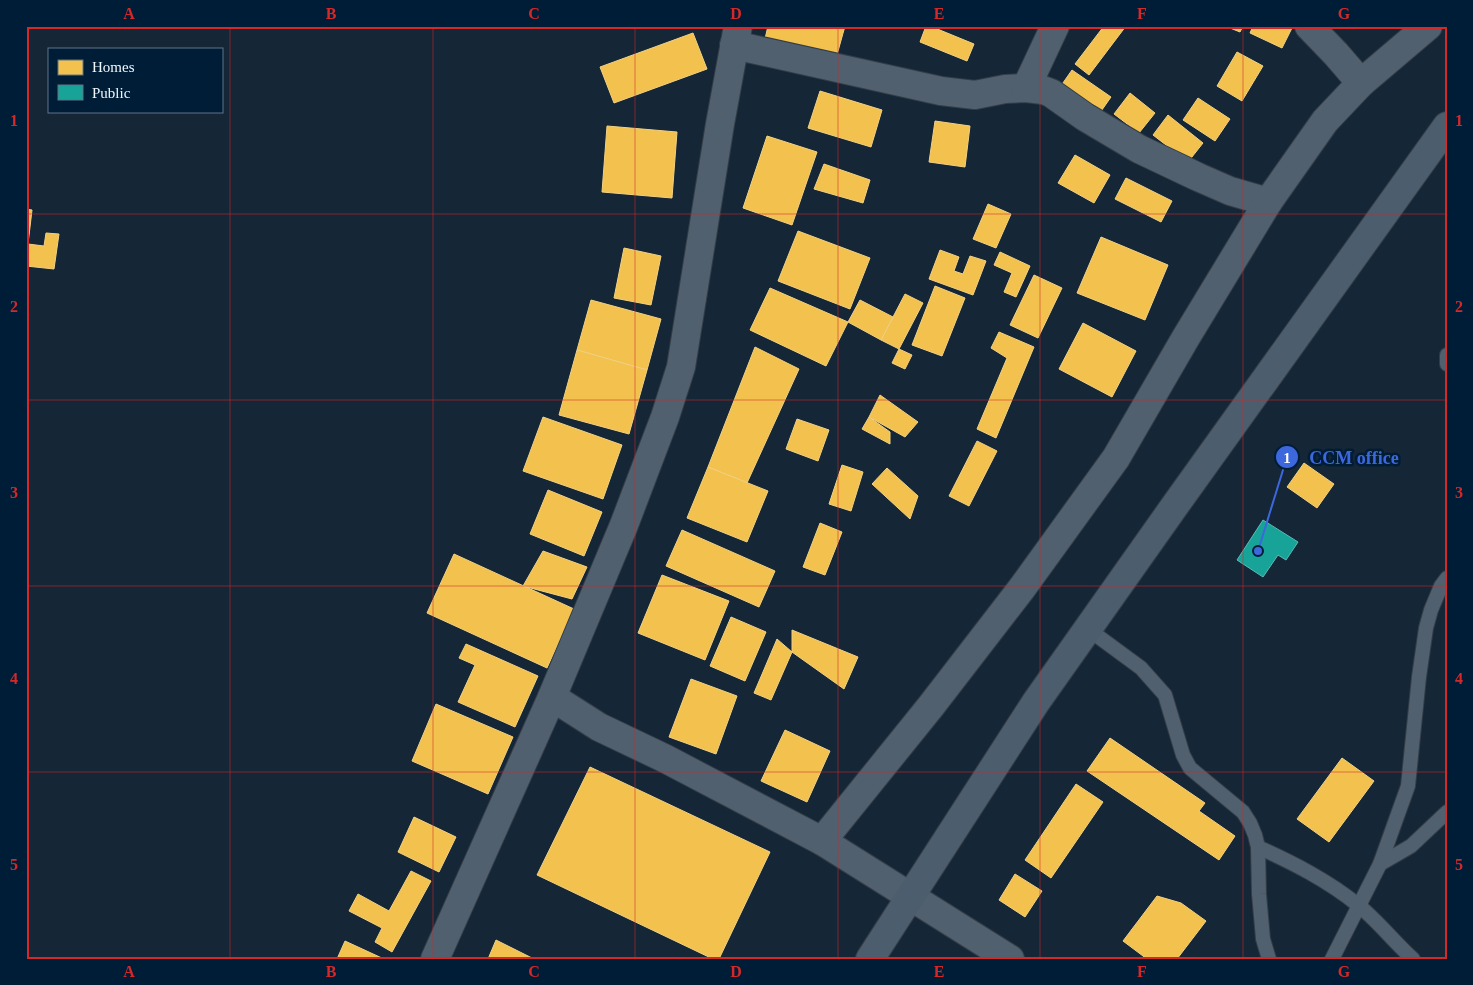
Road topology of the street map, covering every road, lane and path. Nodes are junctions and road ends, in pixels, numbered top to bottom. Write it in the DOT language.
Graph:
graph roads {
  1 [pos="1055,26"];
  2 [pos="1309,26"];
  3 [pos="1428,26"];
  4 [pos="736,36"];
  5 [pos="1361,83"];
  6 [pos="1026,88"];
  7 [pos="1447,126"];
  8 [pos="1268,202"];
  9 [pos="1447,355"];
  10 [pos="1447,364"];
  11 [pos="1447,578"];
  12 [pos="1088,629"];
  13 [pos="552,697"];
  14 [pos="1447,812"];
  15 [pos="822,841"];
  16 [pos="1258,846"];
  17 [pos="1380,864"];
  18 [pos="911,896"];
  19 [pos="1359,906"];
  20 [pos="435,959"];
  21 [pos="870,959"];
  22 [pos="1010,959"];
  23 [pos="1269,959"];
  24 [pos="1332,959"];
  25 [pos="1413,959"];
  1 -- 6 [label="street"];
  2 -- 5 [label="street"];
  3 -- 5 [label="street"];
  4 -- 6 [label="street"];
  4 -- 13 [label="street"];
  5 -- 8 [label="street"];
  6 -- 8 [label="street"];
  7 -- 12 [label="highway"];
  8 -- 15 [label="street"];
  9 -- 10 [label="lane"];
  11 -- 17 [label="lane"];
  12 -- 16 [label="lane"];
  12 -- 18 [label="highway"];
  13 -- 15 [label="street"];
  13 -- 20 [label="street"];
  14 -- 17 [label="lane"];
  15 -- 18 [label="street"];
  16 -- 19 [label="lane"];
  16 -- 23 [label="lane"];
  17 -- 19 [label="lane"];
  18 -- 21 [label="highway"];
  18 -- 22 [label="street"];
  19 -- 24 [label="lane"];
  19 -- 25 [label="lane"];
}
